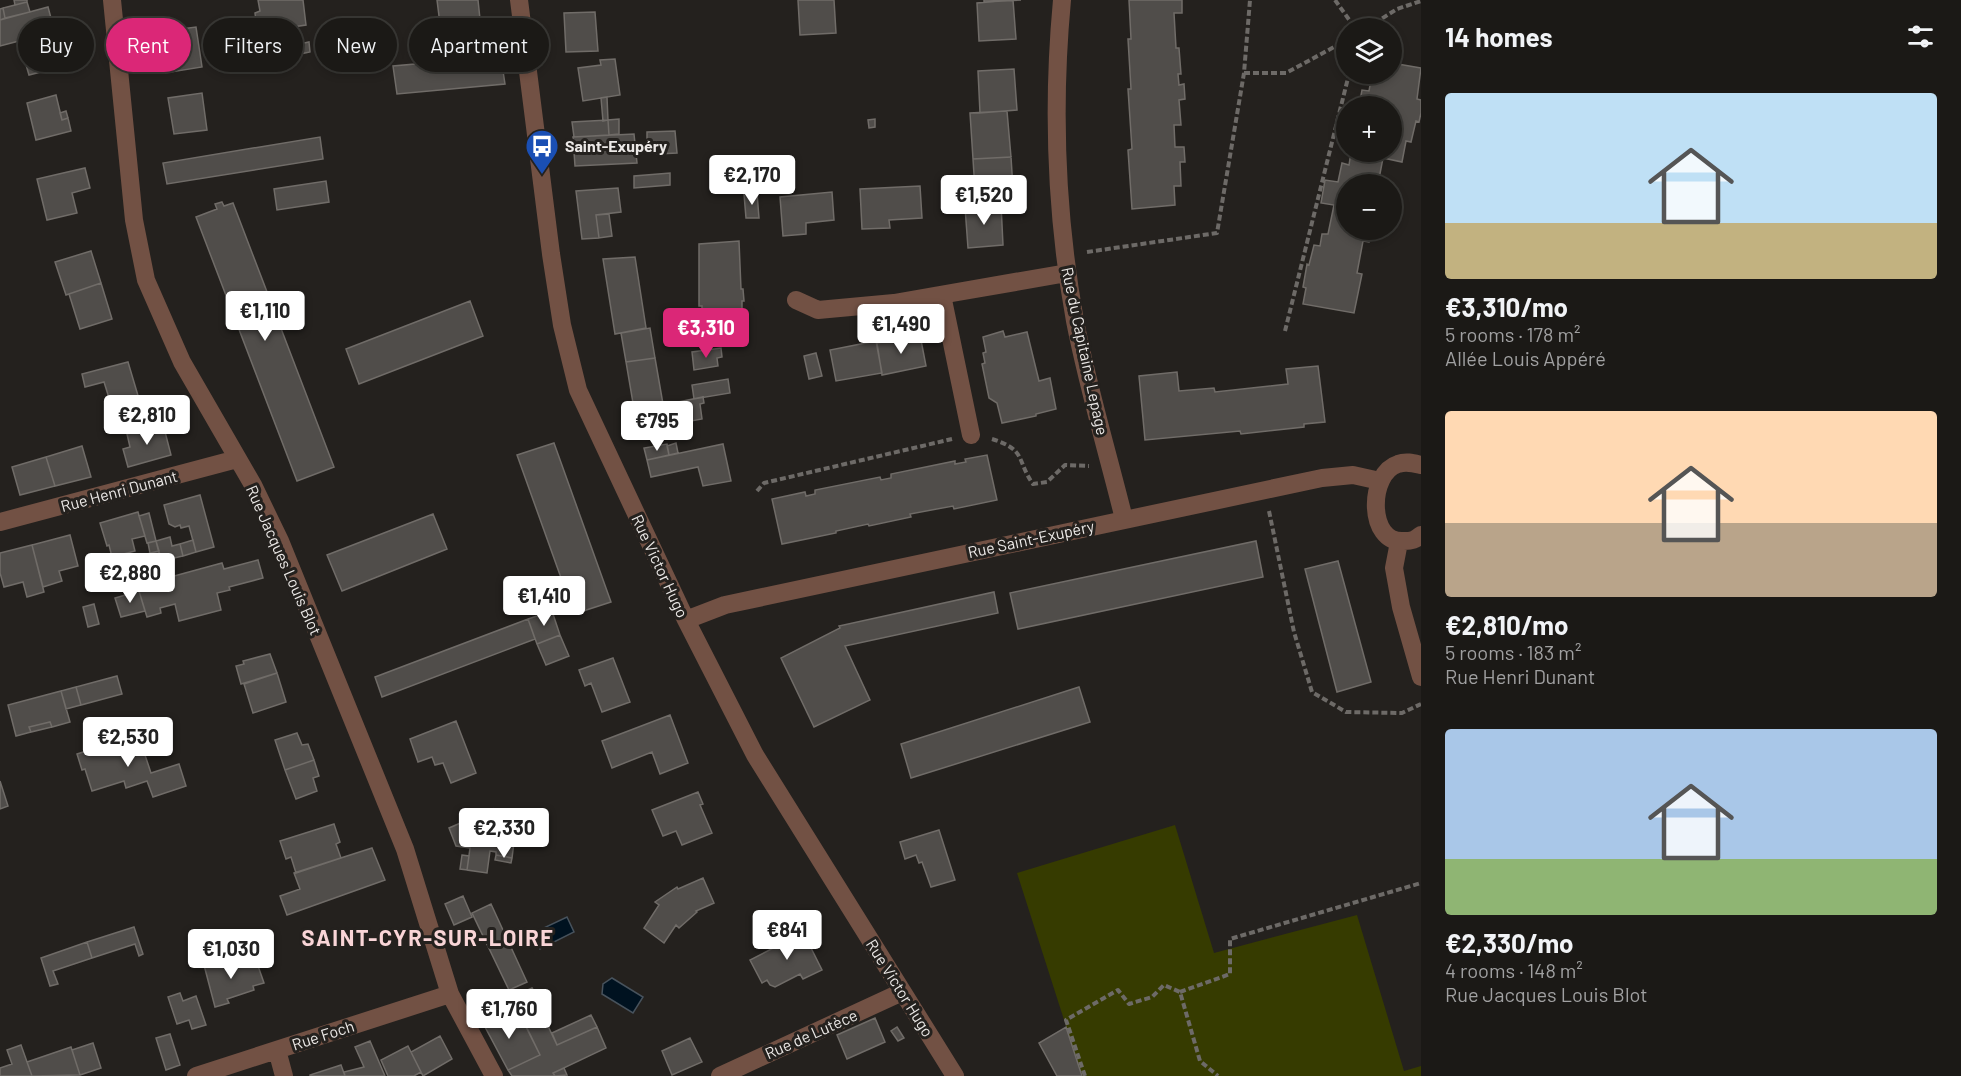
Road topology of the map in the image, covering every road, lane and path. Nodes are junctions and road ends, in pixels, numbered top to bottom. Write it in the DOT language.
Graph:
graph roads {
  1 [pos="112,0"];
  2 [pos="519,0"];
  3 [pos="1062,0"];
  4 [pos="1250,0"];
  5 [pos="1335,0"];
  6 [pos="1421,1"];
  7 [pos="1348,18"];
  8 [pos="1383,18"];
  9 [pos="1336,46"];
  10 [pos="1244,74"];
  11 [pos="1347,84"];
  12 [pos="1066,264"];
  13 [pos="942,295"];
  14 [pos="796,300"];
  15 [pos="1285,331"];
  16 [pos="971,435"];
  17 [pos="237,459"];
  18 [pos="1421,465"];
  19 [pos="1110,467"];
  20 [pos="1380,481"];
  21 [pos="1264,490"];
  22 [pos="757,491"];
  23 [pos="1124,519"];
  24 [pos="0,522"];
  25 [pos="1421,535"];
  26 [pos="1399,542"];
  27 [pos="1413,616"];
  28 [pos="686,620"];
  29 [pos="1421,677"];
  30 [pos="1421,704"];
  31 [pos="1421,883"];
  32 [pos="902,992"];
  33 [pos="1180,992"];
  34 [pos="450,994"];
  35 [pos="277,1050"];
  36 [pos="196,1076"];
  37 [pos="284,1076"];
  38 [pos="494,1076"];
  39 [pos="720,1076"];
  40 [pos="955,1076"];
  41 [pos="1085,1076"];
  42 [pos="1218,1076"];
  1 -- 17 [label="street, Rue Jacques Louis Blot"];
  2 -- 28 [label="street, Rue Victor Hugo"];
  3 -- 12 [label="street, Rue du Capitaine Lepage"];
  4 -- 10 [label="path"];
  5 -- 7 [label="path"];
  6 -- 8 [label="path"];
  9 -- 10 [label="path"];
  10 -- 12 [label="path"];
  11 -- 15 [label="path"];
  12 -- 13 [label="street"];
  12 -- 19 [label="street, Rue du Capitaine Lepage"];
  13 -- 14 [label="street"];
  13 -- 16 [label="street"];
  16 -- 19 [label="path"];
  16 -- 22 [label="path"];
  17 -- 24 [label="street, Rue Henri Dunant"];
  17 -- 34 [label="street, Rue Jacques Louis Blot"];
  18 -- 20 [label="street"];
  19 -- 23 [label="street, Rue du Capitaine Lepage"];
  20 -- 21 [label="street, Rue Saint-Exupéry"];
  20 -- 26 [label="street"];
  21 -- 23 [label="street, Rue Saint-Exupéry"];
  21 -- 30 [label="path"];
  23 -- 28 [label="street, Rue Saint-Exupéry"];
  25 -- 26 [label="street"];
  26 -- 27 [label="street"];
  27 -- 29 [label="street"];
  28 -- 32 [label="street, Rue Victor Hugo"];
  31 -- 33 [label="path"];
  32 -- 39 [label="street, Rue de Lutèce"];
  32 -- 40 [label="street, Rue Victor Hugo"];
  33 -- 41 [label="path"];
  33 -- 42 [label="path"];
  34 -- 35 [label="street, Rue Foch"];
  34 -- 38 [label="street, Rue Jacques Louis Blot"];
  35 -- 36 [label="street, Rue Foch"];
  35 -- 37 [label="street"];
}
